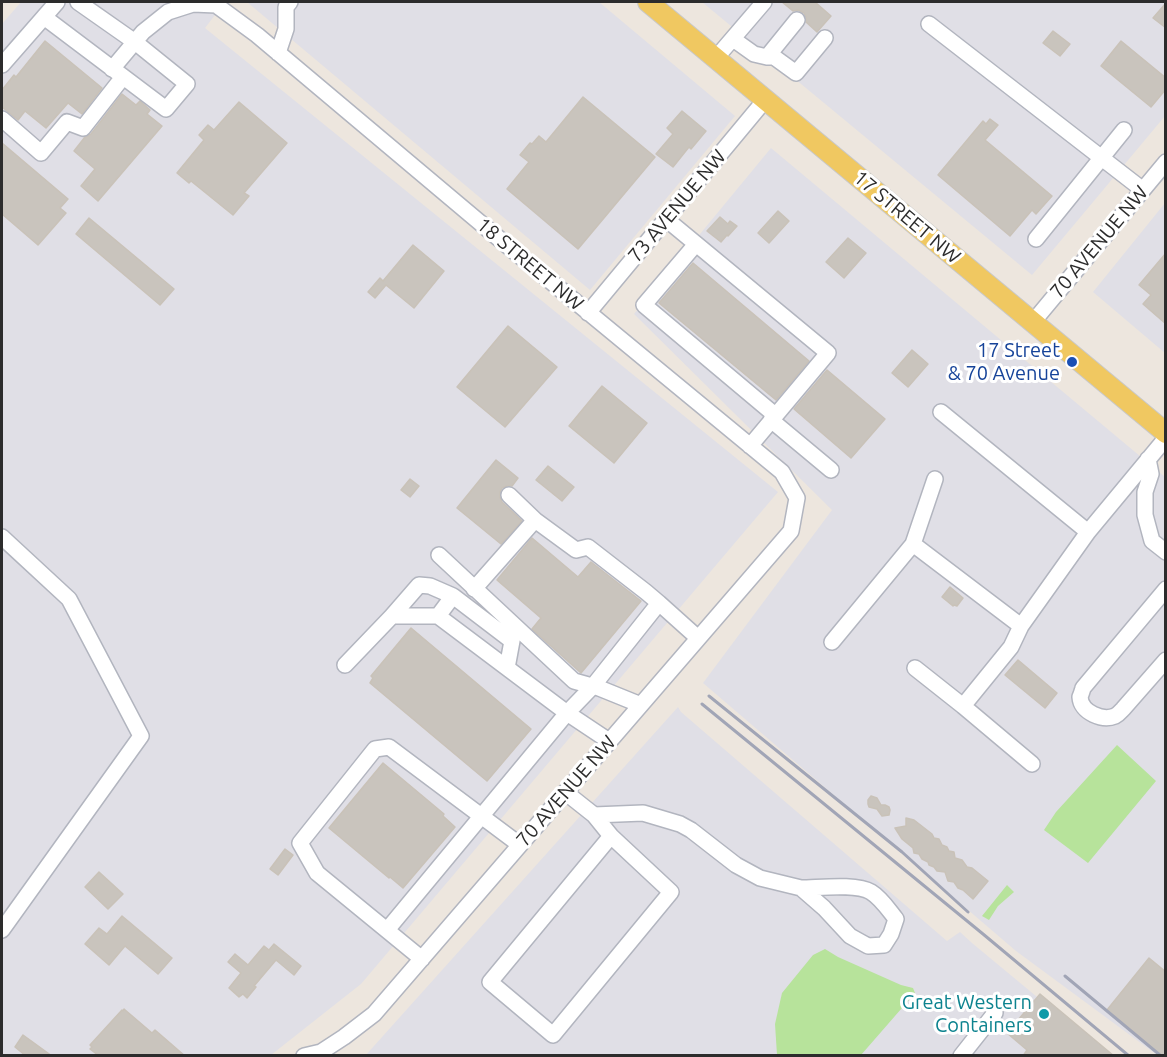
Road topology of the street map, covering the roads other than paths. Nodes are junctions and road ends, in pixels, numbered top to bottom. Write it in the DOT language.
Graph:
graph roads {
  1 [pos="57,2"];
  2 [pos="78,2"];
  3 [pos="648,2"];
  4 [pos="764,2"];
  5 [pos="285,3"];
  6 [pos="44,18"];
  7 [pos="798,20"];
  8 [pos="929,24"];
  9 [pos="825,38"];
  10 [pos="734,39"];
  11 [pos="135,42"];
  12 [pos="278,53"];
  13 [pos="767,57"];
  14 [pos="716,58"];
  15 [pos="2,65"];
  16 [pos="117,73"];
  17 [pos="765,100"];
  18 [pos="2,119"];
  19 [pos="1124,130"];
  20 [pos="1102,158"];
  21 [pos="1166,162"];
  22 [pos="1143,190"];
  23 [pos="666,219"];
  24 [pos="1036,239"];
  25 [pos="696,244"];
  26 [pos="588,313"];
  27 [pos="1033,322"];
  28 [pos="941,412"];
  29 [pos="773,418"];
  30 [pos="1166,433"];
  31 [pos="1166,438"];
  32 [pos="750,446"];
  33 [pos="1148,459"];
  34 [pos="831,470"];
  35 [pos="935,479"];
  36 [pos="510,495"];
  37 [pos="797,498"];
  38 [pos="535,520"];
  39 [pos="1088,532"];
  40 [pos="2,537"];
  41 [pos="913,544"];
  42 [pos="1166,552"];
  43 [pos="439,555"];
  44 [pos="474,589"];
  45 [pos="1166,589"];
  46 [pos="453,596"];
  47 [pos="658,603"];
  48 [pos="392,616"];
  49 [pos="438,616"];
  50 [pos="1021,626"];
  51 [pos="698,638"];
  52 [pos="832,642"];
  53 [pos="1166,660"];
  54 [pos="345,665"];
  55 [pos="507,668"];
  56 [pos="915,668"];
  57 [pos="592,686"];
  58 [pos="641,705"];
  59 [pos="963,706"];
  60 [pos="567,713"];
  61 [pos="609,741"];
  62 [pos="1032,764"];
  63 [pos="565,792"];
  64 [pos="594,815"];
  65 [pos="482,816"];
  66 [pos="611,836"];
  67 [pos="520,845"];
  68 [pos="801,888"];
  69 [pos="2,930"];
  70 [pos="387,930"];
  71 [pos="422,959"];
  72 [pos="995,1013"];
  73 [pos="304,1056"];
  74 [pos="961,1056"];
  1 -- 6 [label="street"];
  2 -- 11 [label="street"];
  3 -- 14 [label="main road, 17 STREET NW"];
  4 -- 10 [label="street"];
  5 -- 12 [label="street"];
  6 -- 15 [label="street"];
  6 -- 16 [label="street"];
  7 -- 13 [label="street"];
  8 -- 20 [label="street"];
  9 -- 13 [label="street"];
  10 -- 13 [label="street"];
  10 -- 14 [label="street"];
  11 -- 12 [label="street, 18 STREET NW"];
  11 -- 16 [label="street, 18 STREET NW"];
  11 -- 16 [label="street"];
  12 -- 26 [label="street, 18 STREET NW"];
  14 -- 17 [label="main road, 17 STREET NW"];
  16 -- 18 [label="street, 18 STREET NW"];
  17 -- 23 [label="street, 73 AVENUE NW"];
  17 -- 27 [label="main road, 17 STREET NW"];
  19 -- 20 [label="street"];
  20 -- 22 [label="street"];
  20 -- 24 [label="street"];
  21 -- 22 [label="street, 70 AVENUE NW"];
  22 -- 27 [label="street, 70 AVENUE NW"];
  23 -- 25 [label="street"];
  23 -- 26 [label="street, 73 AVENUE NW"];
  25 -- 29 [label="street"];
  25 -- 29 [label="street"];
  26 -- 32 [label="street, 18 STREET NW"];
  27 -- 30 [label="main road, 17 STREET NW"];
  28 -- 39 [label="street"];
  29 -- 32 [label="street"];
  29 -- 34 [label="street"];
  31 -- 33 [label="street"];
  32 -- 37 [label="street, 18 STREET NW"];
  33 -- 39 [label="street"];
  33 -- 42 [label="street"];
  35 -- 41 [label="street"];
  36 -- 38 [label="street"];
  37 -- 51 [label="street, 70 AVENUE NW"];
  38 -- 44 [label="street"];
  38 -- 47 [label="street"];
  39 -- 50 [label="street"];
  40 -- 69 [label="street"];
  41 -- 50 [label="street"];
  41 -- 52 [label="street"];
  43 -- 44 [label="street"];
  44 -- 57 [label="street"];
  45 -- 53 [label="street"];
  46 -- 48 [label="street"];
  46 -- 49 [label="street"];
  46 -- 55 [label="street"];
  47 -- 51 [label="street"];
  47 -- 57 [label="street"];
  48 -- 49 [label="street"];
  48 -- 54 [label="street"];
  49 -- 55 [label="street"];
  50 -- 59 [label="street"];
  51 -- 58 [label="street, 70 AVENUE NW"];
  55 -- 60 [label="street"];
  56 -- 59 [label="street"];
  57 -- 58 [label="street"];
  57 -- 60 [label="street"];
  58 -- 61 [label="street, 70 AVENUE NW"];
  59 -- 62 [label="street"];
  60 -- 61 [label="street"];
  60 -- 65 [label="street"];
  61 -- 63 [label="street, 70 AVENUE NW"];
  63 -- 64 [label="street"];
  63 -- 67 [label="street, 70 AVENUE NW"];
  64 -- 66 [label="street"];
  64 -- 68 [label="street"];
  65 -- 67 [label="street"];
  65 -- 70 [label="street"];
  65 -- 70 [label="street"];
  66 -- 66 [label="street"];
  67 -- 71 [label="street, 70 AVENUE NW"];
  68 -- 68 [label="street"];
  70 -- 71 [label="street"];
  71 -- 73 [label="street, 70 AVENUE NW"];
  72 -- 74 [label="street"];
}
